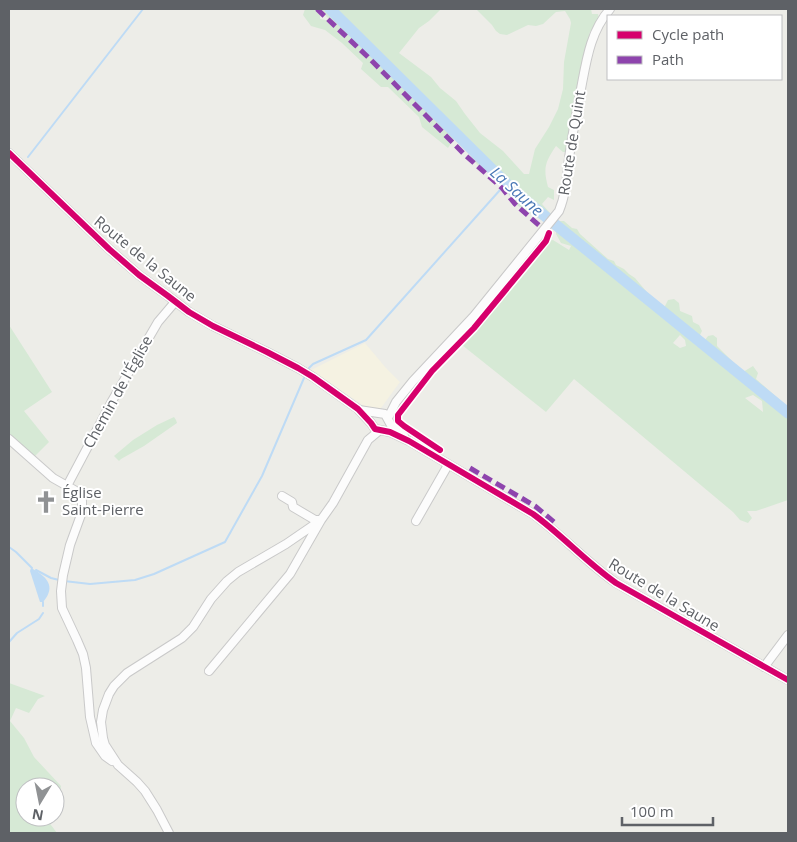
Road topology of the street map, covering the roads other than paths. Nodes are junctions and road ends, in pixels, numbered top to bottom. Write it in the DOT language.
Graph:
graph roads {
  1 [pos="610,9"];
  2 [pos="9,153"];
  3 [pos="175,302"];
  4 [pos="396,402"];
  5 [pos="358,409"];
  6 [pos="379,413"];
  7 [pos="388,419"];
  8 [pos="371,424"];
  9 [pos="381,430"];
  10 [pos="9,439"];
  11 [pos="368,440"];
  12 [pos="409,441"];
  13 [pos="448,465"];
  14 [pos="67,486"];
  15 [pos="282,496"];
  16 [pos="321,520"];
  17 [pos="416,521"];
  18 [pos="788,635"];
  19 [pos="764,667"];
  20 [pos="209,671"];
  21 [pos="788,680"];
  22 [pos="118,765"];
  23 [pos="169,833"];
  1 -- 4 [label="street, Route de Quint"];
  2 -- 3 [label="street, Route de la Saune"];
  3 -- 5 [label="street, Route de la Saune"];
  3 -- 14 [label="street, Chemin de l'Église"];
  4 -- 6 [label="street, Route de Quint"];
  4 -- 7 [label="street, Route de Quint"];
  5 -- 6 [label="street, Route de la Saune"];
  5 -- 8 [label="street, Route de la Saune"];
  6 -- 7 [label="street"];
  6 -- 8 [label="street"];
  7 -- 9 [label="street"];
  7 -- 12 [label="street, Route de la Saune"];
  8 -- 9 [label="street"];
  8 -- 11 [label="street"];
  9 -- 11 [label="street"];
  9 -- 12 [label="street, Route de la Saune"];
  10 -- 14 [label="street"];
  11 -- 16 [label="street"];
  12 -- 13 [label="street, Route de la Saune"];
  13 -- 17 [label="street"];
  13 -- 19 [label="street, Route de la Saune"];
  14 -- 22 [label="street"];
  15 -- 16 [label="street"];
  16 -- 20 [label="street"];
  16 -- 22 [label="street"];
  18 -- 19 [label="street"];
  19 -- 21 [label="street, Route de la Saune"];
  22 -- 23 [label="street"];
}
